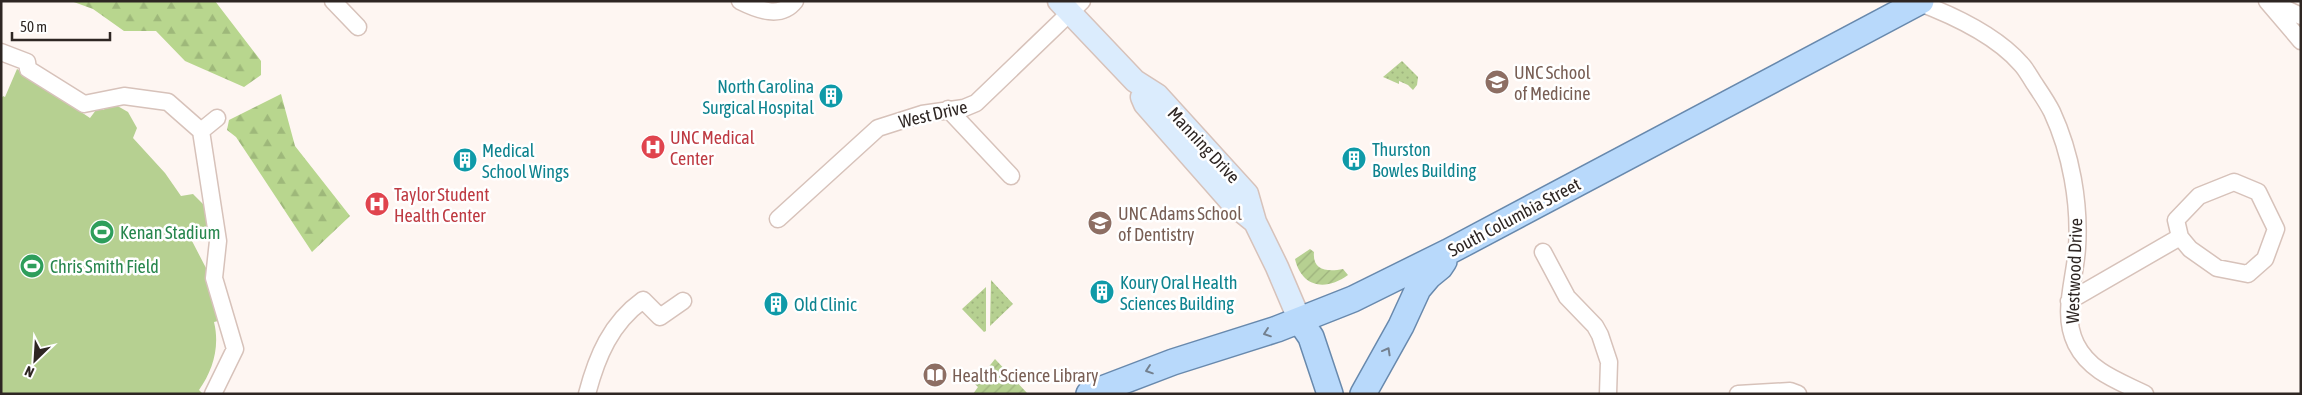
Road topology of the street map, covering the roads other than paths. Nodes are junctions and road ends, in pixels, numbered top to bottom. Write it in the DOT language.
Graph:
graph roads {
  1 [pos="333,1"];
  2 [pos="740,1"];
  3 [pos="795,1"];
  4 [pos="2268,1"];
  5 [pos="1918,2"];
  6 [pos="1070,5"];
  7 [pos="2301,16"];
  8 [pos="358,27"];
  9 [pos="2301,41"];
  10 [pos="1,52"];
  11 [pos="948,109"];
  12 [pos="217,118"];
  13 [pos="201,131"];
  14 [pos="1011,176"];
  15 [pos="778,219"];
  16 [pos="2180,237"];
  17 [pos="1448,252"];
  18 [pos="1543,252"];
  19 [pos="683,301"];
  20 [pos="2069,301"];
  21 [pos="1300,321"];
  22 [pos="213,394"];
  23 [pos="587,394"];
  24 [pos="1089,394"];
  25 [pos="1330,394"];
  26 [pos="1363,394"];
  27 [pos="1608,394"];
  28 [pos="1738,394"];
  29 [pos="1798,394"];
  30 [pos="2145,394"];
  1 -- 8 [label="street"];
  2 -- 3 [label="street"];
  4 -- 7 [label="street"];
  4 -- 9 [label="street"];
  5 -- 17 [label="main road, South Columbia Street"];
  5 -- 20 [label="street, Westwood Drive"];
  6 -- 11 [label="street, West Drive"];
  6 -- 21 [label="street, Manning Drive"];
  10 -- 13 [label="street"];
  11 -- 14 [label="street"];
  11 -- 15 [label="street, West Drive"];
  12 -- 13 [label="street"];
  13 -- 22 [label="street"];
  16 -- 16 [label="street"];
  16 -- 20 [label="street"];
  17 -- 21 [label="main road, South Columbia Street"];
  26 -- 17 [label="main road, one-way"];
  18 -- 27 [label="street"];
  19 -- 23 [label="street"];
  20 -- 30 [label="street, Westwood Drive"];
  21 -- 24 [label="main road, South Columbia Street, one-way"];
  21 -- 25 [label="main road, Manning Drive"];
  28 -- 29 [label="street"];
}
